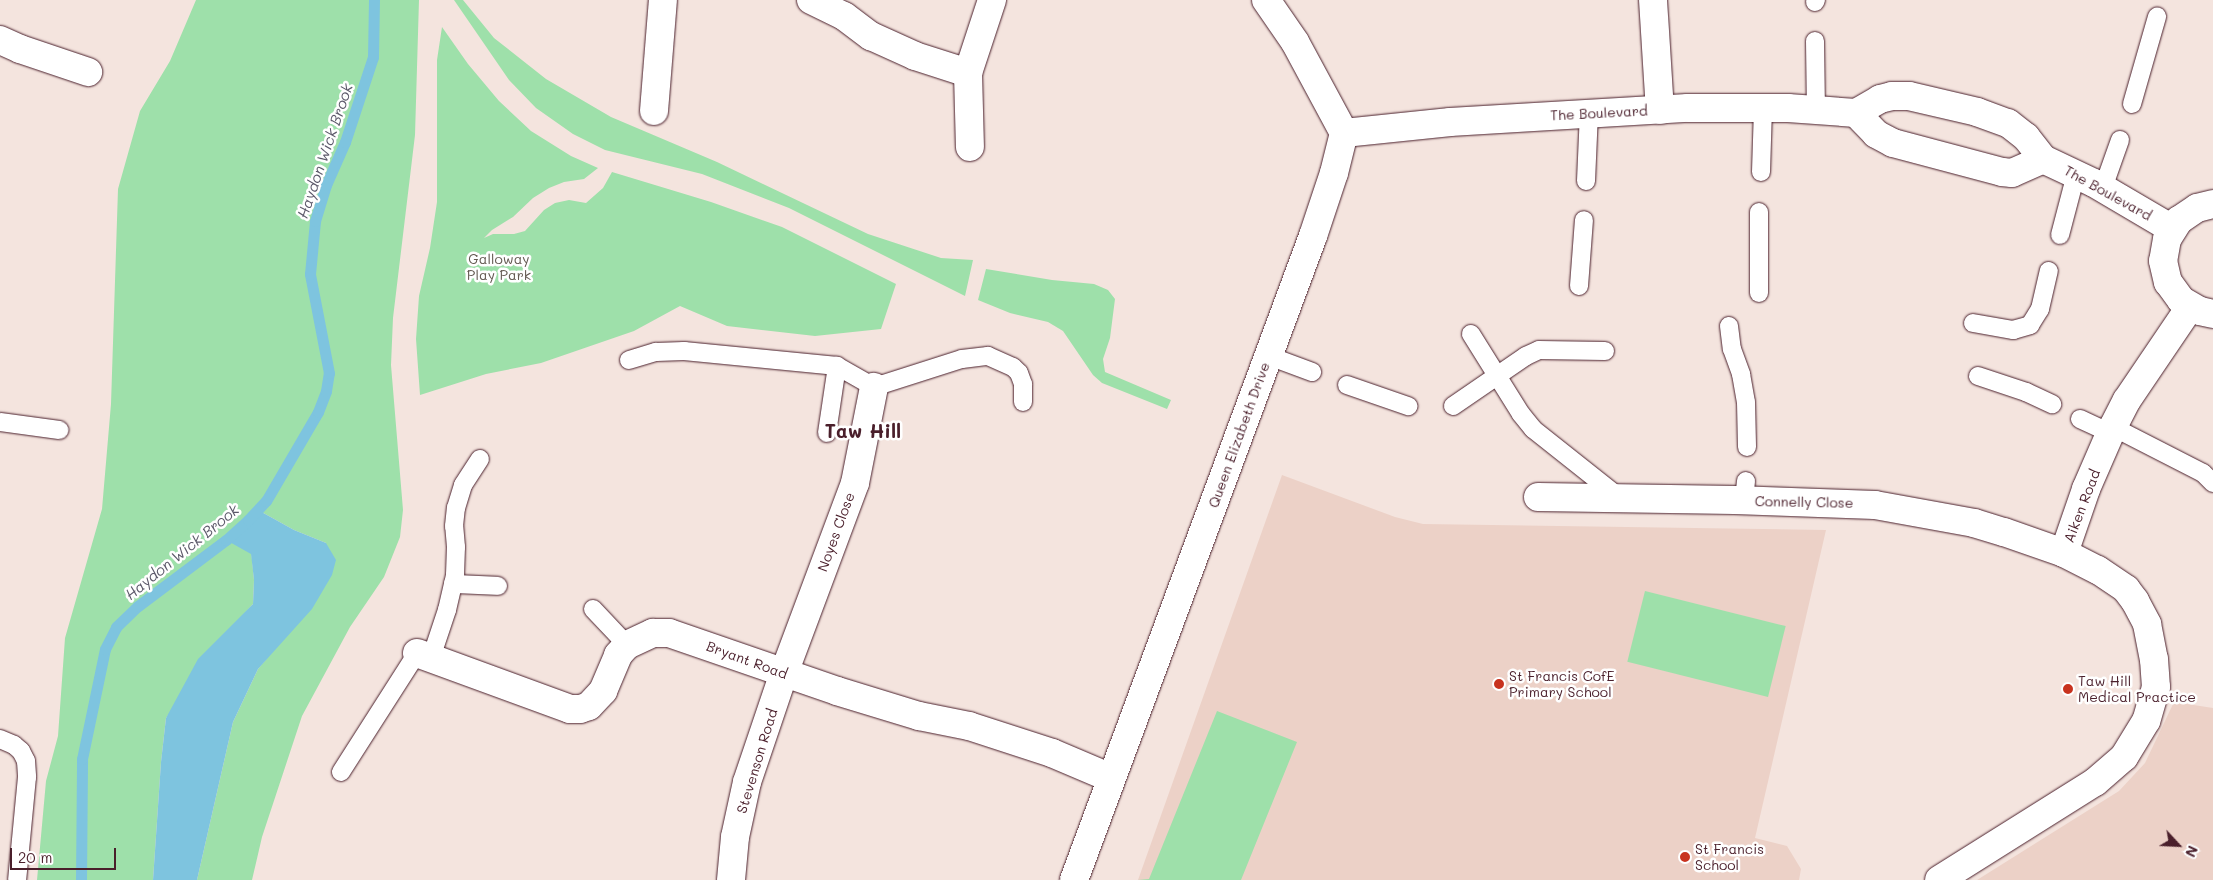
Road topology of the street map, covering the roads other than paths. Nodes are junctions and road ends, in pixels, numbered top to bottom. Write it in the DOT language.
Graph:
graph roads {
  1 [pos="663,0"];
  2 [pos="811,0"];
  3 [pos="992,0"];
  4 [pos="1266,0"];
  5 [pos="1653,0"];
  6 [pos="2157,17"];
  7 [pos="0,40"];
  8 [pos="1815,41"];
  9 [pos="88,72"];
  10 [pos="968,73"];
  11 [pos="2132,104"];
  12 [pos="1763,107"];
  13 [pos="1660,110"];
  14 [pos="1816,110"];
  15 [pos="654,111"];
  16 [pos="1589,113"];
  17 [pos="1856,113"];
  18 [pos="1344,134"];
  19 [pos="2120,140"];
  20 [pos="970,147"];
  21 [pos="2043,160"];
  22 [pos="1761,172"];
  23 [pos="2076,174"];
  24 [pos="1586,181"];
  25 [pos="2103,188"];
  26 [pos="2213,204"];
  27 [pos="1759,212"];
  28 [pos="1584,220"];
  29 [pos="2172,229"];
  30 [pos="2060,234"];
  31 [pos="2049,271"];
  32 [pos="1579,286"];
  33 [pos="1759,293"];
  34 [pos="2202,310"];
  35 [pos="1973,322"];
  36 [pos="1729,326"];
  37 [pos="1471,334"];
  38 [pos="1605,350"];
  39 [pos="1269,356"];
  40 [pos="629,360"];
  41 [pos="837,366"];
  42 [pos="1312,372"];
  43 [pos="1497,375"];
  44 [pos="1978,376"];
  45 [pos="1347,385"];
  46 [pos="874,387"];
  47 [pos="1023,402"];
  48 [pos="2052,404"];
  49 [pos="1408,406"];
  50 [pos="1453,406"];
  51 [pos="2080,419"];
  52 [pos="0,422"];
  53 [pos="59,430"];
  54 [pos="2111,430"];
  55 [pos="827,433"];
  56 [pos="1747,447"];
  57 [pos="480,459"];
  58 [pos="2213,483"];
  59 [pos="1538,497"];
  60 [pos="1620,498"];
  61 [pos="2064,553"];
  62 [pos="453,584"];
  63 [pos="498,586"];
  64 [pos="593,609"];
  65 [pos="627,645"];
  66 [pos="424,655"];
  67 [pos="784,673"];
  68 [pos="0,739"];
  69 [pos="341,772"];
  70 [pos="1111,778"];
  71 [pos="17,880"];
  72 [pos="731,880"];
  73 [pos="1074,880"];
  74 [pos="1939,880"];
  1 -- 15 [label="street"];
  2 -- 10 [label="street"];
  3 -- 10 [label="street"];
  4 -- 18 [label="street"];
  5 -- 13 [label="street"];
  6 -- 11 [label="lane"];
  7 -- 9 [label="street"];
  8 -- 14 [label="lane"];
  10 -- 20 [label="street"];
  12 -- 13 [label="street, The Boulevard"];
  12 -- 14 [label="street, The Boulevard"];
  12 -- 22 [label="lane"];
  13 -- 16 [label="street, The Boulevard"];
  14 -- 17 [label="street, The Boulevard"];
  16 -- 18 [label="street, The Boulevard"];
  16 -- 24 [label="lane"];
  17 -- 21 [label="street"];
  17 -- 21 [label="street"];
  18 -- 39 [label="street, Queen Elizabeth Drive"];
  19 -- 25 [label="lane"];
  21 -- 23 [label="street, The Boulevard"];
  23 -- 25 [label="street, The Boulevard"];
  23 -- 30 [label="lane"];
  25 -- 29 [label="street, The Boulevard"];
  26 -- 29 [label="street"];
  27 -- 33 [label="lane"];
  28 -- 32 [label="lane"];
  29 -- 34 [label="street"];
  31 -- 35 [label="lane"];
  34 -- 54 [label="street, Aiken Road"];
  36 -- 56 [label="lane"];
  37 -- 43 [label="lane"];
  38 -- 43 [label="lane"];
  39 -- 42 [label="lane"];
  39 -- 70 [label="street, Queen Elizabeth Drive"];
  40 -- 41 [label="lane"];
  41 -- 46 [label="lane"];
  41 -- 55 [label="lane"];
  43 -- 50 [label="lane"];
  43 -- 60 [label="lane"];
  44 -- 48 [label="lane"];
  45 -- 49 [label="lane"];
  46 -- 47 [label="lane"];
  46 -- 67 [label="street, Noyes Close"];
  51 -- 54 [label="lane"];
  52 -- 53 [label="lane"];
  54 -- 58 [label="lane"];
  54 -- 61 [label="street, Aiken Road"];
  57 -- 62 [label="lane"];
  59 -- 60 [label="street, Connelly Close"];
  60 -- 61 [label="street, Connelly Close"];
  61 -- 74 [label="street, Aiken Road"];
  62 -- 63 [label="lane"];
  62 -- 66 [label="lane"];
  64 -- 65 [label="lane"];
  65 -- 66 [label="street"];
  65 -- 67 [label="street, Bryant Road"];
  66 -- 69 [label="lane"];
  67 -- 70 [label="street, Bryant Road"];
  67 -- 72 [label="street, Stevenson Road"];
  68 -- 71 [label="lane"];
  70 -- 73 [label="street, Queen Elizabeth Drive"];
}
